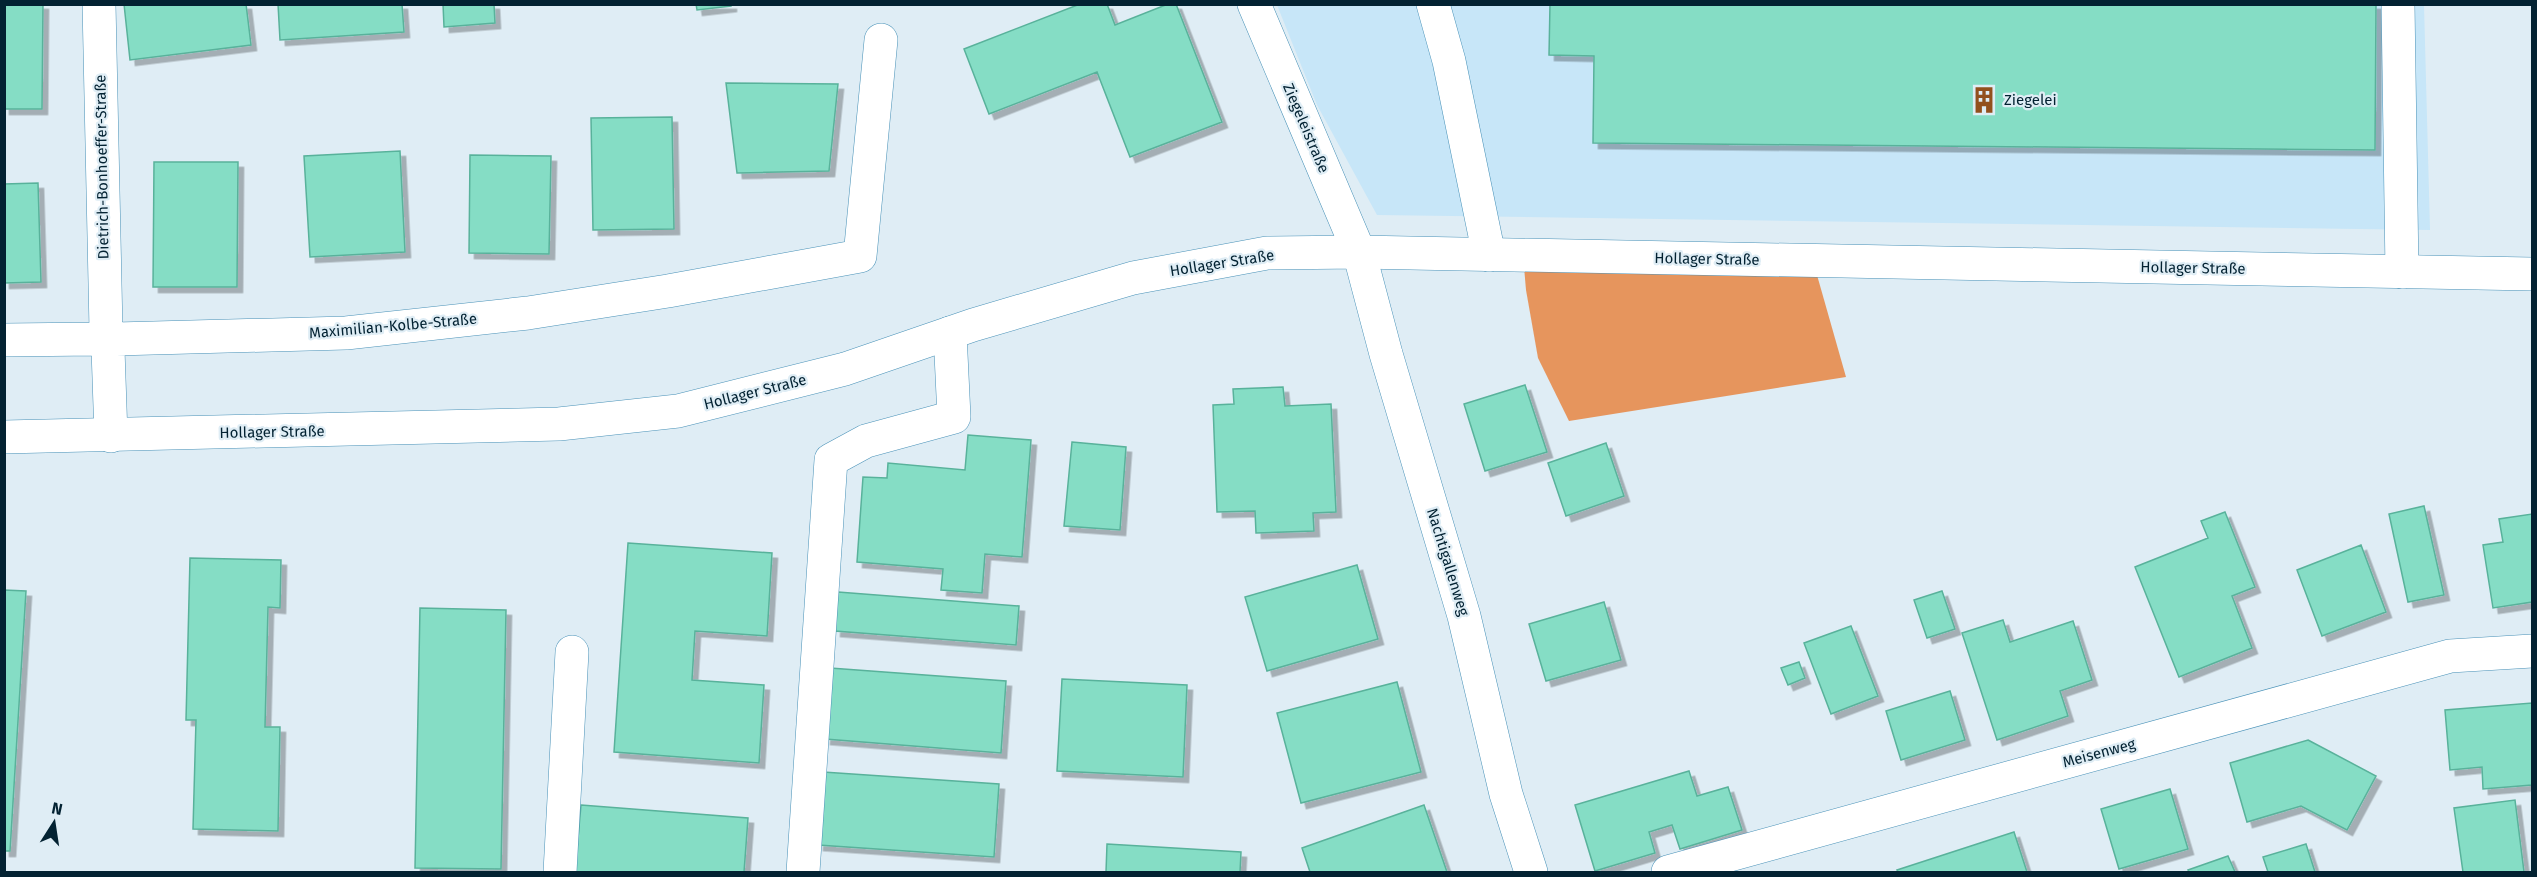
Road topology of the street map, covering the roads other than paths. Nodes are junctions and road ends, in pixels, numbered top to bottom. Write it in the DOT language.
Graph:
graph roads {
  1 [pos="99,4"];
  2 [pos="1254,4"];
  3 [pos="1433,4"];
  4 [pos="2398,4"];
  5 [pos="881,40"];
  6 [pos="1359,252"];
  7 [pos="1490,255"];
  8 [pos="2402,272"];
  9 [pos="2532,274"];
  10 [pos="950,333"];
  11 [pos="107,339"];
  12 [pos="4,340"];
  13 [pos="111,436"];
  14 [pos="4,438"];
  15 [pos="2532,651"];
  16 [pos="572,652"];
  17 [pos="560,873"];
  18 [pos="803,873"];
  19 [pos="1531,873"];
  20 [pos="1668,873"];
  1 -- 11 [label="street, Dietrich-Bonhoeffer-Straße"];
  2 -- 6 [label="street, Ziegeleistraße"];
  3 -- 7 [label="street"];
  4 -- 8 [label="street"];
  5 -- 11 [label="street, Maximilian-Kolbe-Straße"];
  6 -- 7 [label="street, Hollager Straße"];
  6 -- 10 [label="street, Hollager Straße"];
  6 -- 19 [label="street, Nachtigallenweg"];
  7 -- 8 [label="street, Hollager Straße"];
  8 -- 9 [label="street, Hollager Straße"];
  10 -- 13 [label="street, Hollager Straße"];
  10 -- 18 [label="street"];
  11 -- 12 [label="street, Maximilian-Kolbe-Straße"];
  11 -- 13 [label="street, Dietrich-Bonhoeffer-Straße"];
  13 -- 14 [label="street, Hollager Straße"];
  15 -- 20 [label="street, Meisenweg"];
  16 -- 17 [label="street"];
}
